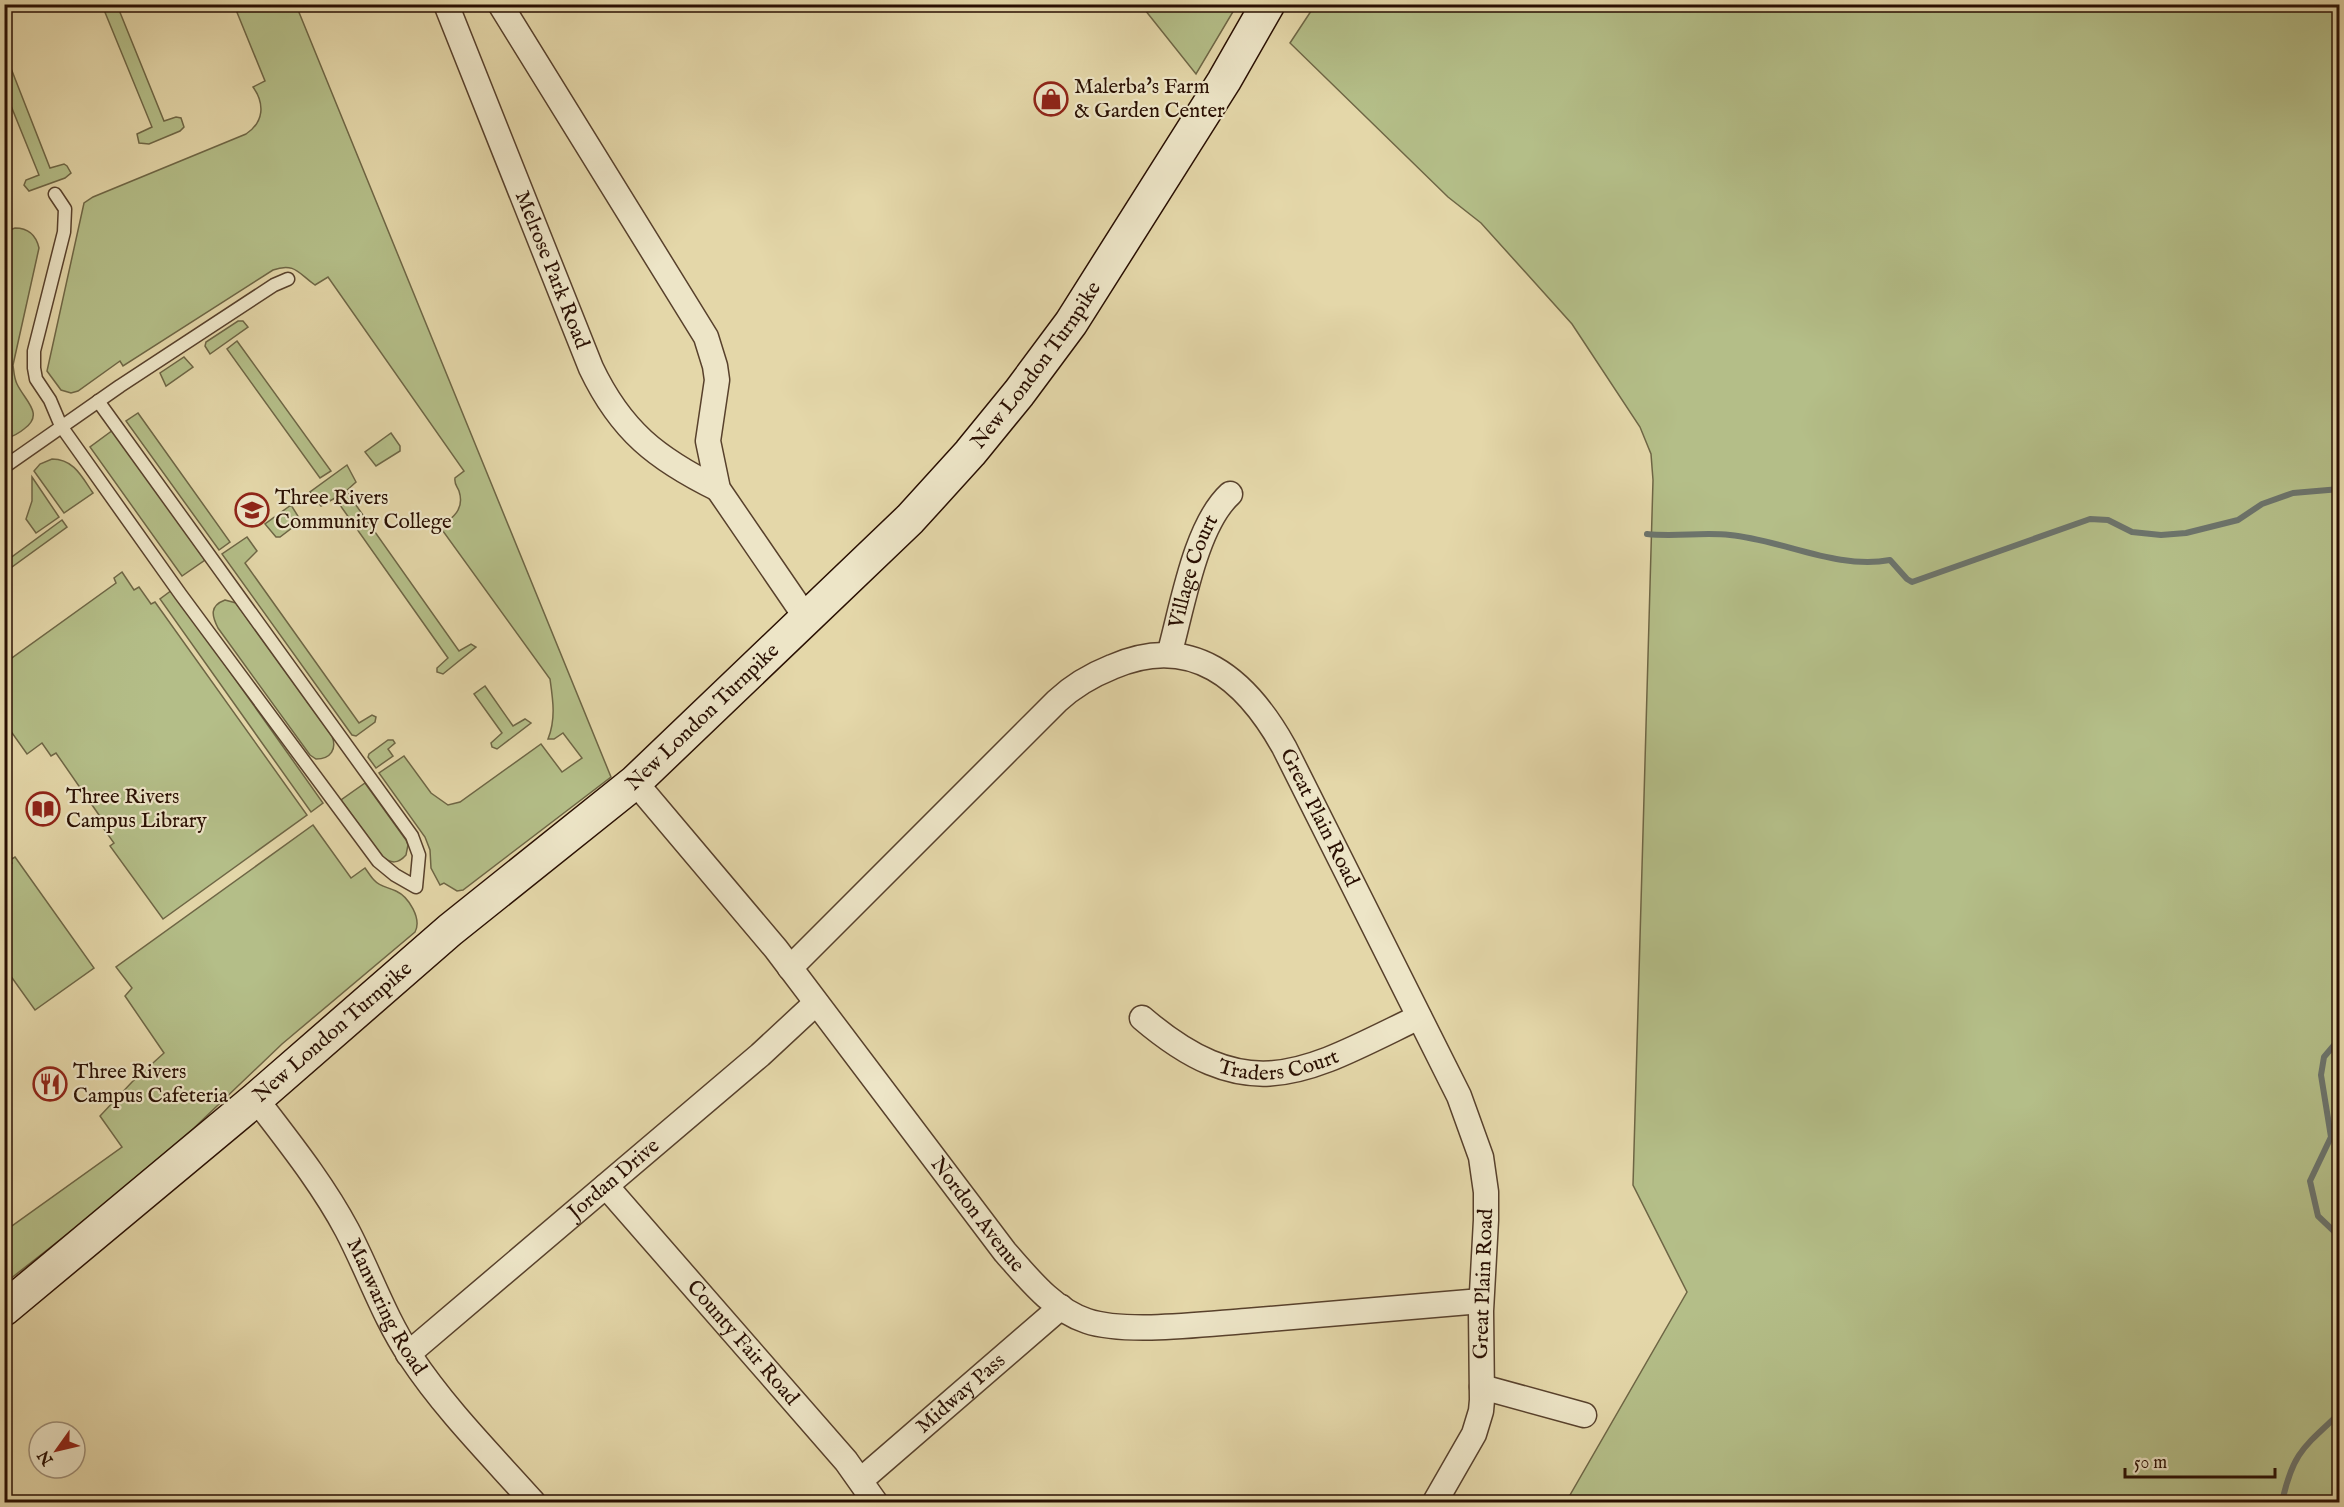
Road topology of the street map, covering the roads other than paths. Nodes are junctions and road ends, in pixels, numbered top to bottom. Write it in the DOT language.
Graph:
graph roads {
  1 [pos="446,4"];
  2 [pos="500,4"];
  3 [pos="1268,4"];
  4 [pos="55,194"];
  5 [pos="288,279"];
  6 [pos="98,400"];
  7 [pos="61,426"];
  8 [pos="4,466"];
  9 [pos="718,489"];
  10 [pos="1230,494"];
  11 [pos="807,619"];
  12 [pos="1169,655"];
  13 [pos="635,782"];
  14 [pos="790,968"];
  15 [pos="816,1003"];
  16 [pos="1419,1017"];
  17 [pos="1142,1018"];
  18 [pos="256,1099"];
  19 [pos="606,1186"];
  20 [pos="1481,1301"];
  21 [pos="1061,1307"];
  22 [pos="4,1309"];
  23 [pos="408,1354"];
  24 [pos="1482,1387"];
  25 [pos="1584,1415"];
  26 [pos="861,1480"];
  27 [pos="533,1503"];
  28 [pos="875,1503"];
  29 [pos="1435,1503"];
  1 -- 9 [label="street, Melrose Park Road"];
  2 -- 9 [label="street, Melrose Park Road"];
  3 -- 11 [label="main road, New London Turnpike"];
  4 -- 7 [label="lane"];
  5 -- 6 [label="lane"];
  6 -- 7 [label="lane"];
  6 -- 7 [label="lane"];
  7 -- 8 [label="lane"];
  9 -- 11 [label="street, Melrose Park Road"];
  10 -- 12 [label="street, Village Court"];
  11 -- 13 [label="main road, New London Turnpike"];
  12 -- 14 [label="street, Great Plain Road"];
  12 -- 16 [label="street, Great Plain Road"];
  13 -- 14 [label="street, Nordon Avenue"];
  13 -- 18 [label="main road, New London Turnpike"];
  14 -- 15 [label="street, Nordon Avenue"];
  15 -- 19 [label="street, Jordan Drive"];
  15 -- 21 [label="street, Nordon Avenue"];
  16 -- 17 [label="street, Traders Court"];
  16 -- 20 [label="street, Great Plain Road"];
  18 -- 22 [label="main road, New London Turnpike"];
  18 -- 23 [label="street, Manwaring Road"];
  19 -- 23 [label="street, Jordan Drive"];
  19 -- 26 [label="street, County Fair Road"];
  20 -- 21 [label="street, Nordon Avenue"];
  20 -- 24 [label="street, Great Plain Road"];
  21 -- 26 [label="street, Midway Pass"];
  23 -- 27 [label="street, Manwaring Road"];
  24 -- 25 [label="street"];
  24 -- 29 [label="street, Great Plain Road"];
  26 -- 28 [label="street, County Fair Road"];
}
